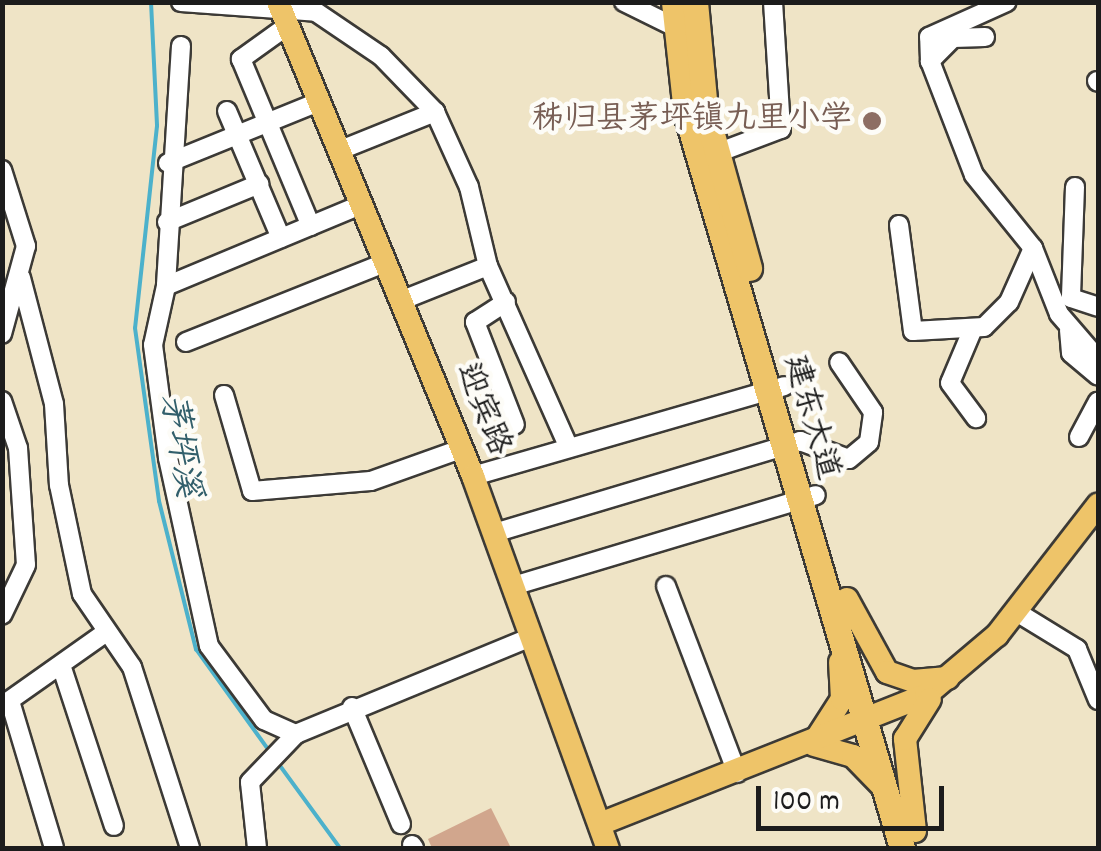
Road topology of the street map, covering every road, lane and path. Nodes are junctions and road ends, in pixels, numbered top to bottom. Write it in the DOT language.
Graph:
graph roads {
  1 [pos="181,2"];
  2 [pos="624,2"];
  3 [pos="674,2"];
  4 [pos="694,2"];
  5 [pos="773,2"];
  6 [pos="1007,2"];
  7 [pos="193,3"];
  8 [pos="282,12"];
  9 [pos="686,32"];
  10 [pos="985,36"];
  11 [pos="181,46"];
  12 [pos="930,62"];
  13 [pos="318,102"];
  14 [pos="227,111"];
  15 [pos="436,112"];
  16 [pos="268,123"];
  17 [pos="238,135"];
  18 [pos="338,150"];
  19 [pos="708,157"];
  20 [pos="168,163"];
  21 [pos="2,170"];
  22 [pos="258,184"];
  23 [pos="1075,187"];
  24 [pos="361,205"];
  25 [pos="166,222"];
  26 [pos="311,226"];
  27 [pos="899,226"];
  28 [pos="282,238"];
  29 [pos="1033,248"];
  30 [pos="385,263"];
  31 [pos="488,266"];
  32 [pos="21,278"];
  33 [pos="166,286"];
  34 [pos="400,301"];
  35 [pos="506,302"];
  36 [pos="1098,307"];
  37 [pos="1070,330"];
  38 [pos="972,331"];
  39 [pos="2,334"];
  40 [pos="186,342"];
  41 [pos="1098,359"];
  42 [pos="839,362"];
  43 [pos="1098,376"];
  44 [pos="776,389"];
  45 [pos="224,395"];
  46 [pos="2,402"];
  47 [pos="1098,402"];
  48 [pos="976,418"];
  49 [pos="515,425"];
  50 [pos="1079,437"];
  51 [pos="792,444"];
  52 [pos="570,448"];
  53 [pos="462,449"];
  54 [pos="473,476"];
  55 [pos="808,497"];
  56 [pos="1098,505"];
  57 [pos="494,534"];
  58 [pos="513,586"];
  59 [pos="666,586"];
  60 [pos="839,602"];
  61 [pos="1015,612"];
  62 [pos="2,615"];
  63 [pos="105,633"];
  64 [pos="531,636"];
  65 [pos="62,670"];
  66 [pos="952,678"];
  67 [pos="1098,700"];
  68 [pos="6,703"];
  69 [pos="352,706"];
  70 [pos="874,721"];
  71 [pos="296,734"];
  72 [pos="810,745"];
  73 [pos="738,772"];
  74 [pos="886,791"];
  75 [pos="401,824"];
  76 [pos="600,824"];
  77 [pos="114,826"];
  78 [pos="913,843"];
  79 [pos="54,848"];
  80 [pos="190,848"];
  81 [pos="257,848"];
  82 [pos="608,848"];
  1 -- 7 [label="street"];
  2 -- 9 [label="street"];
  3 -- 9 [label="highway, 建东大道"];
  4 -- 9 [label="highway, 建东大道"];
  5 -- 19 [label="street"];
  6 -- 12 [label="street"];
  7 -- 8 [label="street"];
  8 -- 13 [label="main road, 迎宾路"];
  8 -- 15 [label="street"];
  8 -- 16 [label="street"];
  9 -- 19 [label="highway, 建东大道"];
  10 -- 12 [label="street"];
  11 -- 20 [label="street"];
  12 -- 29 [label="street"];
  13 -- 16 [label="street"];
  13 -- 18 [label="main road, 迎宾路"];
  14 -- 17 [label="street"];
  15 -- 18 [label="street"];
  15 -- 31 [label="street"];
  16 -- 17 [label="street"];
  16 -- 26 [label="street"];
  17 -- 20 [label="street"];
  17 -- 22 [label="street"];
  18 -- 24 [label="main road, 迎宾路"];
  19 -- 44 [label="highway, 建东大道"];
  20 -- 25 [label="street"];
  21 -- 32 [label="street"];
  22 -- 25 [label="street"];
  22 -- 28 [label="street"];
  23 -- 36 [label="street"];
  24 -- 26 [label="street"];
  24 -- 30 [label="main road, 迎宾路"];
  25 -- 33 [label="street"];
  26 -- 28 [label="street"];
  27 -- 38 [label="street"];
  28 -- 33 [label="street"];
  29 -- 37 [label="street"];
  29 -- 38 [label="street"];
  30 -- 34 [label="main road, 迎宾路"];
  30 -- 40 [label="street"];
  31 -- 34 [label="street"];
  31 -- 35 [label="street"];
  32 -- 39 [label="street"];
  32 -- 63 [label="street"];
  33 -- 71 [label="street"];
  34 -- 53 [label="main road, 迎宾路"];
  35 -- 49 [label="street"];
  35 -- 52 [label="street"];
  37 -- 41 [label="street"];
  37 -- 43 [label="street"];
  38 -- 48 [label="street"];
  42 -- 51 [label="street"];
  44 -- 51 [label="highway, 建东大道"];
  44 -- 52 [label="street"];
  45 -- 53 [label="street"];
  46 -- 62 [label="street"];
  47 -- 50 [label="street"];
  51 -- 55 [label="highway, 建东大道"];
  51 -- 57 [label="street"];
  52 -- 54 [label="street"];
  53 -- 54 [label="main road, 迎宾路"];
  54 -- 57 [label="main road, 迎宾路"];
  55 -- 58 [label="street"];
  55 -- 60 [label="highway, 建东大道"];
  56 -- 61 [label="main road"];
  57 -- 58 [label="main road, 迎宾路"];
  58 -- 64 [label="main road, 迎宾路"];
  59 -- 73 [label="street"];
  60 -- 66 [label="main road"];
  60 -- 70 [label="highway, 建东大道"];
  60 -- 72 [label="main road"];
  61 -- 66 [label="main road"];
  61 -- 67 [label="street"];
  63 -- 65 [label="street"];
  63 -- 80 [label="street"];
  64 -- 69 [label="street"];
  64 -- 76 [label="main road, 迎宾路"];
  65 -- 68 [label="street"];
  65 -- 77 [label="street"];
  66 -- 70 [label="main road"];
  66 -- 78 [label="main road"];
  68 -- 79 [label="street"];
  69 -- 71 [label="street"];
  69 -- 75 [label="street"];
  70 -- 72 [label="main road"];
  70 -- 74 [label="highway, 建东大道"];
  70 -- 78 [label="highway, 建东大道"];
  71 -- 81 [label="street"];
  72 -- 73 [label="main road"];
  72 -- 74 [label="main road"];
  73 -- 76 [label="main road"];
  74 -- 78 [label="highway, 建东大道"];
  76 -- 82 [label="main road, 迎宾路"];
}
